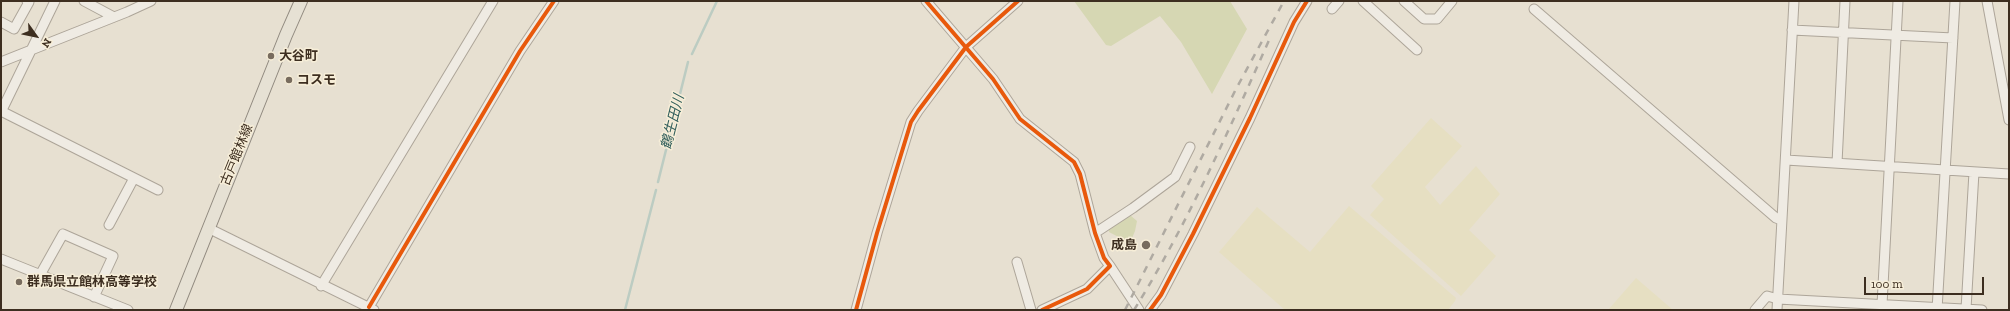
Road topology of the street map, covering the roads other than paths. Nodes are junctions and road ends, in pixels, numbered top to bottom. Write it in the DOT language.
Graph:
graph roads {
  1 [pos="26,1"];
  2 [pos="56,1"];
  3 [pos="84,1"];
  4 [pos="151,1"];
  5 [pos="301,1"];
  6 [pos="493,1"];
  7 [pos="554,1"];
  8 [pos="926,1"];
  9 [pos="1018,1"];
  10 [pos="1307,1"];
  11 [pos="1339,1"];
  12 [pos="1363,1"];
  13 [pos="1404,1"];
  14 [pos="1452,1"];
  15 [pos="1794,1"];
  16 [pos="1845,1"];
  17 [pos="1898,1"];
  18 [pos="1955,1"];
  19 [pos="1988,1"];
  20 [pos="1332,9"];
  21 [pos="1534,9"];
  22 [pos="114,17"];
  23 [pos="1,22"];
  24 [pos="1792,30"];
  25 [pos="1843,32"];
  26 [pos="1896,35"];
  27 [pos="1953,38"];
  28 [pos="966,47"];
  29 [pos="31,50"];
  30 [pos="1417,50"];
  31 [pos="4,58"];
  32 [pos="1,112"];
  33 [pos="2009,120"];
  34 [pos="1190,147"];
  35 [pos="1786,160"];
  36 [pos="1837,163"];
  37 [pos="1890,167"];
  38 [pos="1945,170"];
  39 [pos="1974,172"];
  40 [pos="2009,174"];
  41 [pos="134,178"];
  42 [pos="158,190"];
  43 [pos="1781,220"];
  44 [pos="109,225"];
  45 [pos="208,228"];
  46 [pos="1095,233"];
  47 [pos="1,259"];
  48 [pos="1017,262"];
  49 [pos="1110,266"];
  50 [pos="40,275"];
  51 [pos="321,286"];
  52 [pos="94,297"];
  53 [pos="1778,299"];
  54 [pos="1882,305"];
  55 [pos="1823,306"];
  56 [pos="371,309"];
  57 [pos="1937,309"];
  58 [pos="1966,309"];
  59 [pos="128,310"];
  60 [pos="176,310"];
  61 [pos="856,310"];
  62 [pos="1031,310"];
  63 [pos="1042,310"];
  64 [pos="1139,310"];
  65 [pos="1150,310"];
  66 [pos="1755,310"];
  67 [pos="1777,310"];
  68 [pos="1982,310"];
  1 -- 23 [label="street"];
  2 -- 29 [label="street"];
  3 -- 22 [label="street"];
  4 -- 22 [label="street"];
  5 -- 45 [label="main road, 古戸館林線"];
  6 -- 51 [label="street"];
  7 -- 56 [label="street"];
  8 -- 28 [label="street"];
  9 -- 28 [label="street"];
  10 -- 65 [label="street"];
  11 -- 20 [label="street"];
  12 -- 30 [label="street"];
  13 -- 14 [label="street"];
  15 -- 24 [label="street"];
  16 -- 25 [label="street"];
  17 -- 26 [label="street"];
  18 -- 27 [label="street"];
  19 -- 33 [label="street"];
  21 -- 43 [label="street"];
  22 -- 29 [label="street"];
  24 -- 25 [label="street"];
  24 -- 35 [label="street"];
  25 -- 26 [label="street"];
  25 -- 36 [label="street"];
  26 -- 27 [label="street"];
  26 -- 37 [label="street"];
  27 -- 38 [label="street"];
  28 -- 46 [label="street"];
  28 -- 61 [label="street"];
  29 -- 31 [label="street"];
  29 -- 32 [label="street"];
  32 -- 41 [label="street"];
  34 -- 46 [label="street"];
  35 -- 36 [label="street"];
  35 -- 43 [label="street"];
  36 -- 37 [label="street"];
  37 -- 38 [label="street"];
  37 -- 54 [label="street"];
  38 -- 39 [label="street"];
  38 -- 57 [label="street"];
  39 -- 40 [label="street"];
  39 -- 58 [label="street"];
  41 -- 42 [label="street"];
  41 -- 44 [label="street"];
  43 -- 53 [label="street"];
  45 -- 51 [label="street"];
  45 -- 60 [label="main road, 古戸館林線"];
  46 -- 49 [label="street"];
  47 -- 50 [label="street"];
  48 -- 62 [label="street"];
  49 -- 63 [label="street"];
  49 -- 64 [label="street"];
  50 -- 52 [label="street"];
  50 -- 52 [label="street"];
  51 -- 56 [label="street"];
  52 -- 59 [label="street"];
  53 -- 55 [label="street"];
  53 -- 66 [label="street"];
  53 -- 67 [label="street"];
  54 -- 55 [label="street"];
  54 -- 57 [label="street"];
  57 -- 58 [label="street"];
  58 -- 68 [label="street"];
}
